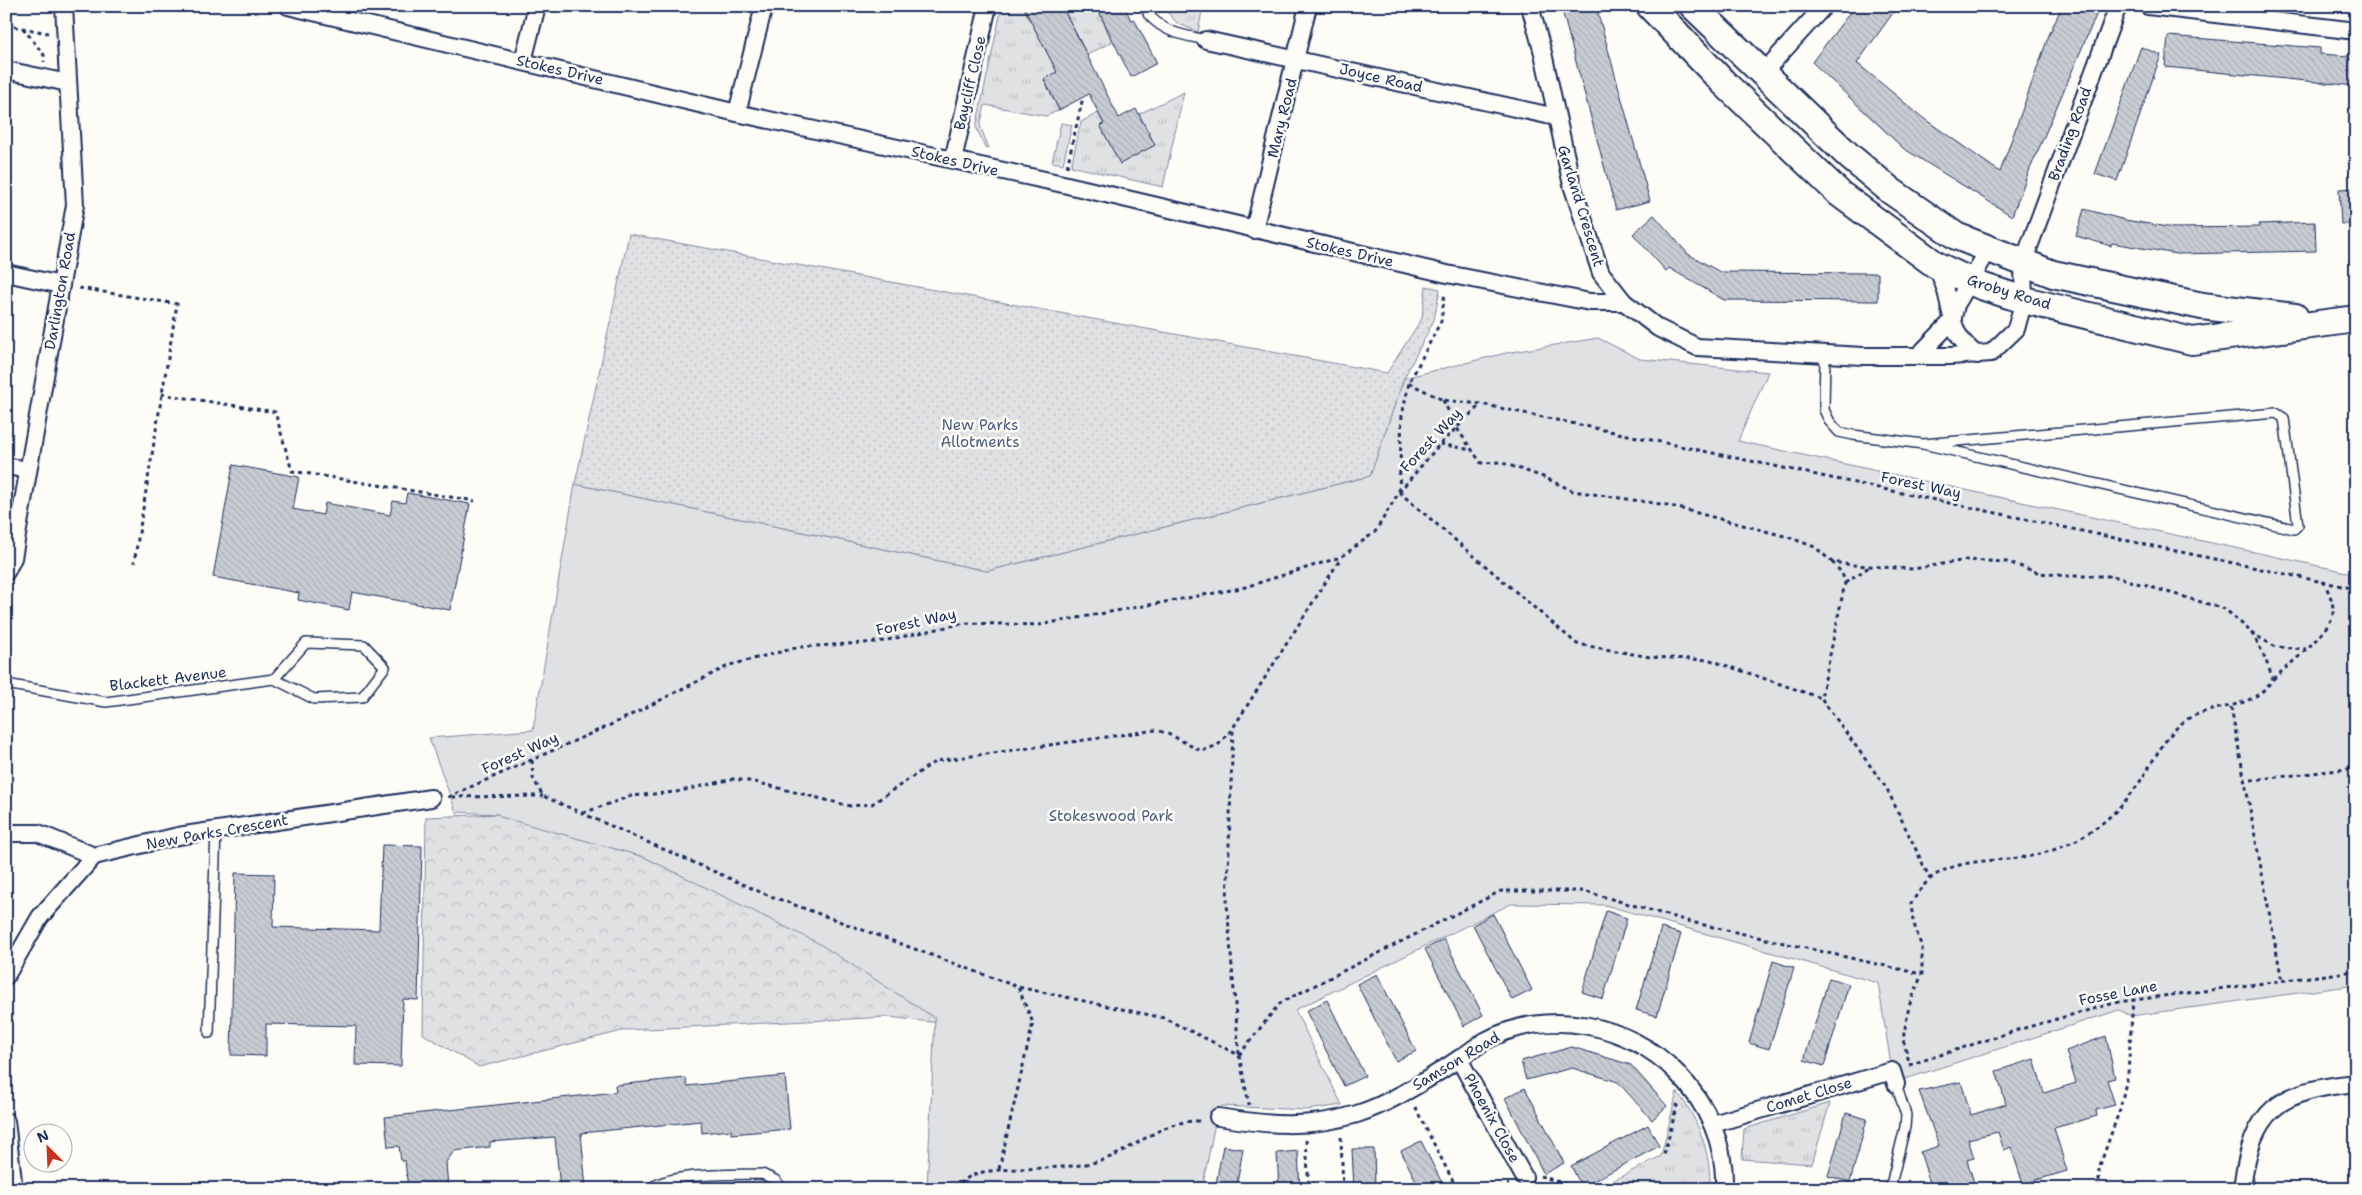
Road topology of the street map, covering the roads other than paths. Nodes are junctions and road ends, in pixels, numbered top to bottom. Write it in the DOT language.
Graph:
graph roads {
  1 [pos="64,6"];
  2 [pos="288,6"];
  3 [pos="536,6"];
  4 [pos="764,6"];
  5 [pos="988,6"];
  6 [pos="1308,6"];
  7 [pos="1530,6"];
  8 [pos="1650,6"];
  9 [pos="1693,6"];
  10 [pos="1824,6"];
  11 [pos="2118,6"];
  12 [pos="2148,6"];
  13 [pos="311,9"];
  14 [pos="1148,14"];
  15 [pos="2356,31"];
  16 [pos="1206,40"];
  17 [pos="1297,58"];
  18 [pos="523,62"];
  19 [pos="1754,67"];
  20 [pos="6,70"];
  21 [pos="68,82"];
  22 [pos="1723,82"];
  23 [pos="738,113"];
  24 [pos="1556,117"];
  25 [pos="953,160"];
  26 [pos="1254,230"];
  27 [pos="1989,249"];
  28 [pos="2023,263"];
  29 [pos="1936,265"];
  30 [pos="6,273"];
  31 [pos="1971,282"];
  32 [pos="61,285"];
  33 [pos="2024,300"];
  34 [pos="1624,302"];
  35 [pos="2343,320"];
  36 [pos="1952,321"];
  37 [pos="1825,354"];
  38 [pos="1919,355"];
  39 [pos="1977,355"];
  40 [pos="1923,444"];
  41 [pos="6,466"];
  42 [pos="28,470"];
  43 [pos="6,572"];
  44 [pos="274,680"];
  45 [pos="6,684"];
  46 [pos="431,798"];
  47 [pos="216,830"];
  48 [pos="6,834"];
  49 [pos="94,856"];
  50 [pos="6,976"];
  51 [pos="209,1033"];
  52 [pos="1459,1059"];
  53 [pos="1894,1077"];
  54 [pos="2356,1082"];
  55 [pos="1218,1117"];
  56 [pos="6,1122"];
  57 [pos="1713,1124"];
  58 [pos="8,1142"];
  59 [pos="1522,1173"];
  60 [pos="14,1189"];
  61 [pos="650,1189"];
  62 [pos="783,1189"];
  63 [pos="1724,1189"];
  64 [pos="1890,1189"];
  65 [pos="2242,1189"];
  1 -- 21 [label="street, Darlington Road"];
  2 -- 13 [label="street, Stokes Drive"];
  3 -- 18 [label="street"];
  4 -- 23 [label="street"];
  5 -- 25 [label="street, Baycliff Close"];
  6 -- 17 [label="street, Mary Road"];
  7 -- 24 [label="street, Garland Crescent"];
  8 -- 22 [label="main road, Groby Road"];
  9 -- 19 [label="main road, Groby Road"];
  10 -- 19 [label="street"];
  11 -- 28 [label="street, Brading Road"];
  12 -- 15 [label="street"];
  13 -- 18 [label="street, Stokes Drive"];
  14 -- 16 [label="lane"];
  16 -- 17 [label="street, Joyce Road"];
  17 -- 24 [label="street, Joyce Road"];
  17 -- 26 [label="street, Mary Road"];
  18 -- 23 [label="street, Stokes Drive"];
  19 -- 22 [label="main road"];
  19 -- 27 [label="main road, Groby Road"];
  20 -- 21 [label="street"];
  21 -- 32 [label="street, Darlington Road"];
  22 -- 29 [label="main road, Groby Road"];
  23 -- 25 [label="street, Stokes Drive"];
  24 -- 34 [label="street, Garland Crescent"];
  25 -- 26 [label="street, Stokes Drive"];
  26 -- 34 [label="street, Stokes Drive"];
  27 -- 28 [label="main road, Groby Road"];
  27 -- 31 [label="street"];
  28 -- 33 [label="street, Garland Crescent"];
  28 -- 35 [label="main road, Groby Road"];
  29 -- 31 [label="main road, Groby Road"];
  29 -- 36 [label="street"];
  30 -- 32 [label="street"];
  31 -- 33 [label="main road, Groby Road"];
  31 -- 36 [label="street"];
  32 -- 42 [label="street, Darlington Road"];
  33 -- 35 [label="main road, Groby Road"];
  33 -- 39 [label="street, Garland Crescent"];
  34 -- 37 [label="street, Garland Crescent"];
  36 -- 38 [label="street"];
  36 -- 39 [label="street"];
  37 -- 38 [label="street, Garland Crescent"];
  37 -- 40 [label="lane"];
  38 -- 39 [label="street, Garland Crescent"];
  40 -- 40 [label="lane"];
  41 -- 42 [label="street"];
  42 -- 43 [label="street, Darlington Road"];
  44 -- 44 [label="lane"];
  44 -- 45 [label="lane, Blackett Avenue"];
  46 -- 47 [label="street, New Parks Crescent"];
  47 -- 49 [label="street, New Parks Crescent"];
  47 -- 51 [label="lane"];
  48 -- 49 [label="street"];
  49 -- 50 [label="street"];
  52 -- 55 [label="street, Samson Road"];
  52 -- 57 [label="street, Samson Road"];
  52 -- 59 [label="street, Phoenix Close"];
  53 -- 57 [label="street, Comet Close"];
  53 -- 64 [label="lane"];
  54 -- 65 [label="street"];
  56 -- 58 [label="street"];
  57 -- 63 [label="street, Samson Road"];
  58 -- 60 [label="street"];
  61 -- 62 [label="lane"];
}
